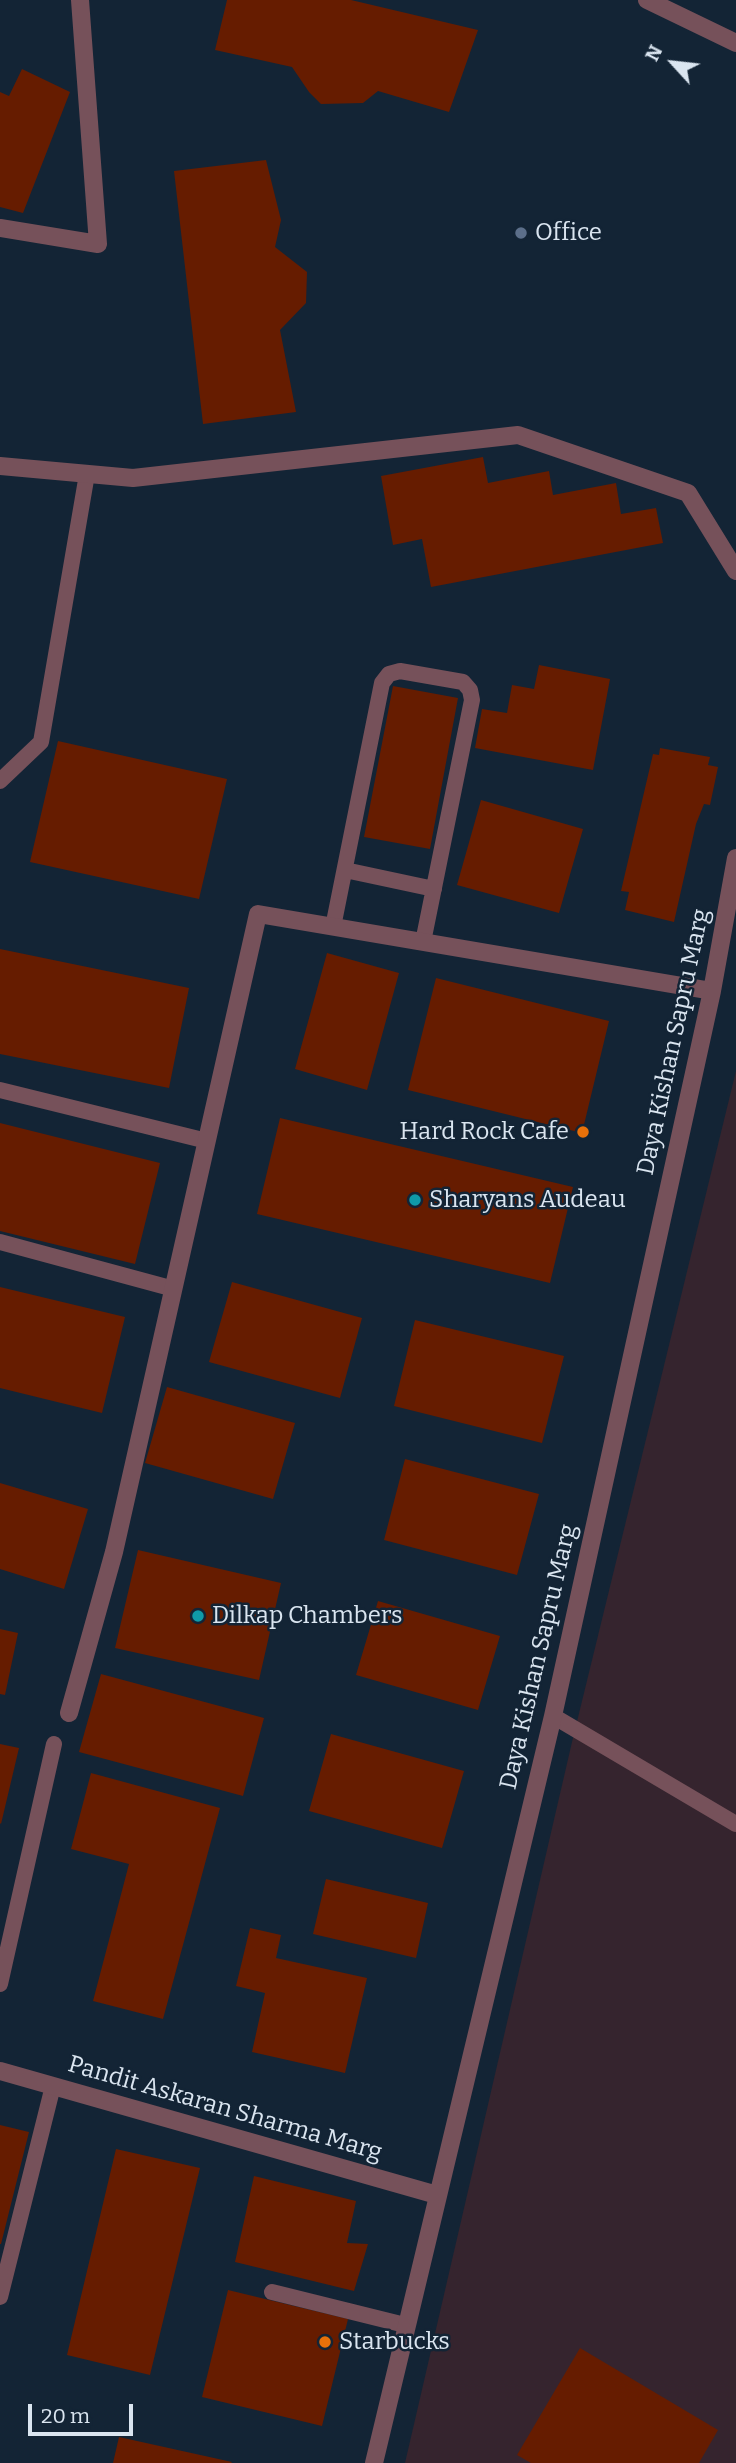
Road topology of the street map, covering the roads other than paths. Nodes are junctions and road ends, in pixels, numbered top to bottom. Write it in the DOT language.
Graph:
graph roads {
  1 [pos="80,0"];
  2 [pos="647,0"];
  3 [pos="736,43"];
  4 [pos="0,228"];
  5 [pos="0,466"];
  6 [pos="86,474"];
  7 [pos="736,571"];
  8 [pos="0,781"];
  9 [pos="736,858"];
  10 [pos="345,870"];
  11 [pos="434,889"];
  12 [pos="333,927"];
  13 [pos="423,942"];
  14 [pos="712,991"];
  15 [pos="0,1090"];
  16 [pos="207,1141"];
  17 [pos="0,1242"];
  18 [pos="174,1289"];
  19 [pos="69,1713"];
  20 [pos="553,1716"];
  21 [pos="54,1744"];
  22 [pos="736,1824"];
  23 [pos="0,1984"];
  24 [pos="0,2071"];
  25 [pos="52,2086"];
  26 [pos="437,2195"];
  27 [pos="272,2292"];
  28 [pos="0,2297"];
  29 [pos="405,2325"];
  30 [pos="374,2463"];
  1 -- 4 [label="street"];
  2 -- 3 [label="street"];
  5 -- 6 [label="street"];
  6 -- 7 [label="street"];
  6 -- 8 [label="lane"];
  9 -- 14 [label="street, Daya Kishan Sapru Marg"];
  10 -- 11 [label="lane"];
  10 -- 11 [label="lane"];
  10 -- 12 [label="lane"];
  11 -- 13 [label="lane"];
  12 -- 13 [label="street"];
  12 -- 16 [label="street"];
  13 -- 14 [label="street"];
  14 -- 20 [label="street, Daya Kishan Sapru Marg"];
  15 -- 16 [label="lane"];
  16 -- 18 [label="street"];
  17 -- 18 [label="lane"];
  18 -- 19 [label="street"];
  20 -- 22 [label="lane"];
  20 -- 26 [label="street, Daya Kishan Sapru Marg"];
  21 -- 23 [label="lane"];
  24 -- 25 [label="street, Pandit Askaran Sharma Marg"];
  25 -- 26 [label="street, Pandit Askaran Sharma Marg"];
  25 -- 28 [label="lane"];
  26 -- 29 [label="street, Daya Kishan Sapru Marg"];
  27 -- 29 [label="lane"];
  29 -- 30 [label="street, Daya Kishan Sapru Marg"];
}
